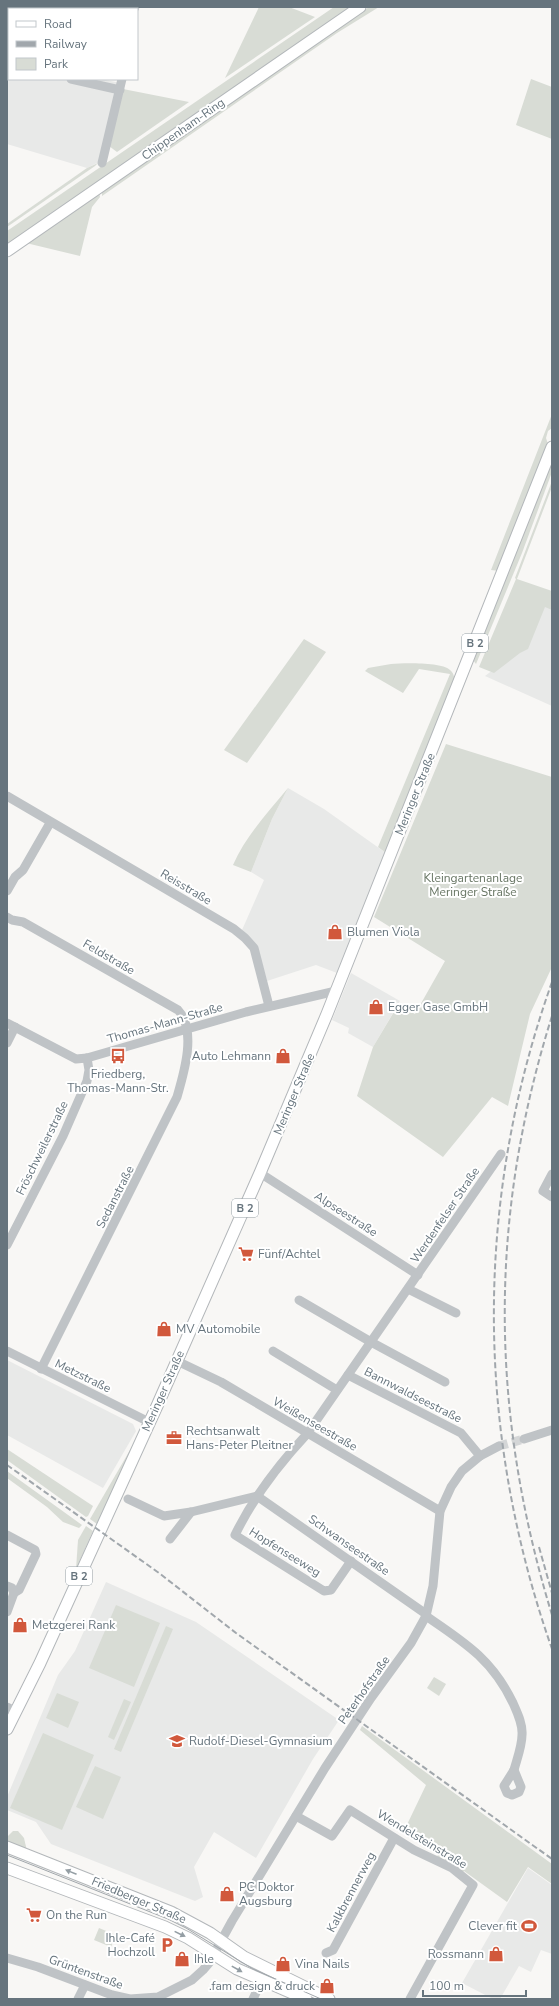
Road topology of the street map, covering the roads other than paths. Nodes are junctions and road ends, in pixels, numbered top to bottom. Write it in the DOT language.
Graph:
graph roads {
  1 [pos="360,7"];
  2 [pos="75,80"];
  3 [pos="122,80"];
  4 [pos="120,90"];
  5 [pos="102,163"];
  6 [pos="7,251"];
  7 [pos="552,447"];
  8 [pos="7,796"];
  9 [pos="50,823"];
  10 [pos="7,891"];
  11 [pos="7,917"];
  12 [pos="336,991"];
  13 [pos="269,1006"];
  14 [pos="11,1025"];
  15 [pos="186,1030"];
  16 [pos="7,1043"];
  17 [pos="87,1058"];
  18 [pos="501,1154"];
  19 [pos="260,1173"];
  20 [pos="552,1174"];
  21 [pos="552,1197"];
  22 [pos="7,1245"];
  23 [pos="418,1275"];
  24 [pos="408,1289"];
  25 [pos="299,1300"];
  26 [pos="456,1312"];
  27 [pos="371,1342"];
  28 [pos="7,1351"];
  29 [pos="273,1351"];
  30 [pos="177,1361"];
  31 [pos="41,1369"];
  32 [pos="348,1375"];
  33 [pos="445,1382"];
  34 [pos="337,1390"];
  35 [pos="149,1422"];
  36 [pos="552,1430"];
  37 [pos="307,1434"];
  38 [pos="524,1439"];
  39 [pos="499,1446"];
  40 [pos="480,1456"];
  41 [pos="257,1496"];
  42 [pos="128,1499"];
  43 [pos="440,1510"];
  44 [pos="191,1512"];
  45 [pos="7,1535"];
  46 [pos="170,1539"];
  47 [pos="352,1561"];
  48 [pos="7,1586"];
  49 [pos="14,1594"];
  50 [pos="7,1612"];
  51 [pos="426,1615"];
  52 [pos="11,1709"];
  53 [pos="7,1729"];
  54 [pos="514,1770"];
  55 [pos="296,1816"];
  56 [pos="394,1838"];
  57 [pos="7,1847"];
  58 [pos="7,1868"];
  59 [pos="217,1948"];
  60 [pos="326,1953"];
  61 [pos="7,1958"];
  62 [pos="262,1980"];
  63 [pos="85,1985"];
  64 [pos="158,1998"];
  65 [pos="78,1999"];
  66 [pos="253,1999"];
  67 [pos="306,1999"];
  68 [pos="329,1999"];
  69 [pos="410,1999"];
  1 -- 6 [label="main road, Chippenham-Ring"];
  2 -- 4 [label="street"];
  3 -- 4 [label="street"];
  4 -- 5 [label="street"];
  7 -- 12 [label="main road, Meringer Straße / B 2"];
  8 -- 9 [label="street, Reisstraße"];
  9 -- 10 [label="street"];
  9 -- 13 [label="street, Reisstraße"];
  11 -- 15 [label="street, Feldstraße"];
  12 -- 13 [label="street, Thomas-Mann-Straße"];
  12 -- 19 [label="main road, Meringer Straße / B 2"];
  13 -- 15 [label="street, Thomas-Mann-Straße"];
  14 -- 16 [label="street"];
  14 -- 17 [label="street, Thomas-Mann-Straße"];
  15 -- 17 [label="street, Thomas-Mann-Straße"];
  15 -- 31 [label="street, Sedanstraße"];
  17 -- 22 [label="street, Fröschweilerstraße"];
  18 -- 23 [label="street, Werdenfelser Straße"];
  19 -- 23 [label="street, Alpseestraße"];
  19 -- 30 [label="main road, Meringer Straße / B 2"];
  20 -- 21 [label="street"];
  23 -- 24 [label="street, Werdenfelser Straße"];
  24 -- 26 [label="street"];
  24 -- 27 [label="street, Werdenfelser Straße"];
  25 -- 27 [label="street"];
  27 -- 32 [label="street, Werdenfelser Straße"];
  27 -- 33 [label="street"];
  28 -- 31 [label="street, Metzstraße"];
  29 -- 34 [label="street"];
  30 -- 35 [label="main road, Meringer Straße / B 2"];
  30 -- 37 [label="street, Weißenseestraße"];
  31 -- 35 [label="street, Metzstraße"];
  32 -- 34 [label="street, Werdenfelser Straße"];
  32 -- 40 [label="street, Bannwaldseestraße"];
  34 -- 37 [label="street, Werdenfelser Straße"];
  35 -- 52 [label="main road, Meringer Straße / B 2"];
  36 -- 38 [label="street"];
  37 -- 41 [label="street, Werdenfelser Straße"];
  37 -- 43 [label="street, Weißenseestraße"];
  39 -- 40 [label="street, Peterhofstraße"];
  40 -- 43 [label="street, Peterhofstraße"];
  41 -- 44 [label="street"];
  41 -- 47 [label="street, Schwanseestraße"];
  41 -- 47 [label="street, Hopfenseeweg"];
  42 -- 44 [label="street"];
  43 -- 51 [label="street, Peterhofstraße"];
  44 -- 46 [label="street"];
  45 -- 49 [label="street"];
  47 -- 51 [label="street, Schwanseestraße"];
  48 -- 49 [label="street"];
  49 -- 50 [label="street"];
  51 -- 54 [label="street, Schwanseestraße"];
  51 -- 55 [label="street, Peterhofstraße"];
  52 -- 53 [label="main road, Meringer Straße / B 2"];
  55 -- 56 [label="street, Wendelsteinstraße"];
  55 -- 59 [label="street, Peterhofstraße"];
  56 -- 60 [label="street, Kalkbrennerweg"];
  56 -- 69 [label="street, Wendelsteinstraße"];
  59 -- 57 [label="main road, Friedberger Straße, one-way"];
  58 -- 59 [label="main road, Friedberger Straße, one-way"];
  59 -- 62 [label="main road, Friedberger Straße, one-way"];
  59 -- 64 [label="street, Grüntenstraße"];
  59 -- 68 [label="main road, Friedberger Straße"];
  61 -- 63 [label="street, Grüntenstraße"];
  62 -- 66 [label="street"];
  62 -- 67 [label="main road, Friedberger Straße"];
  63 -- 64 [label="street, Grüntenstraße"];
  63 -- 65 [label="street"];
}
